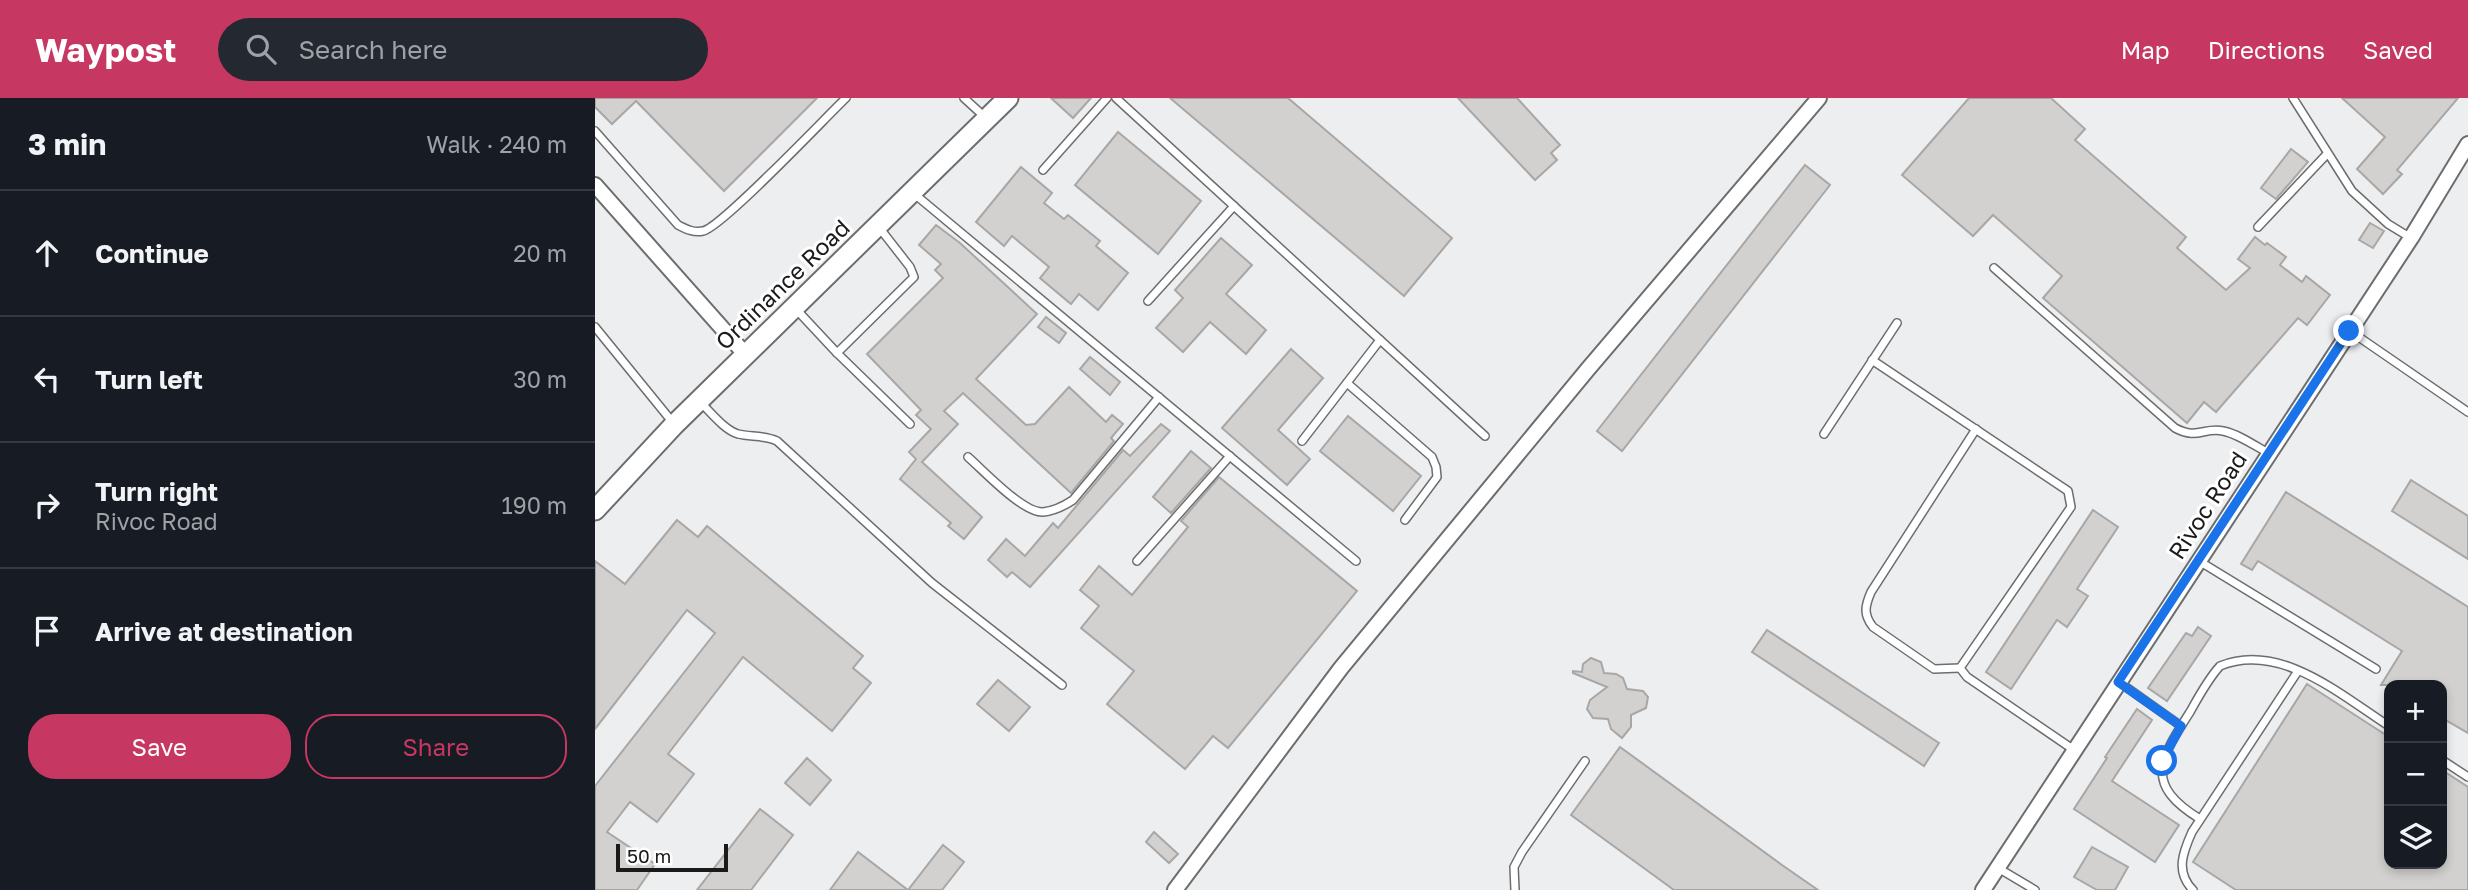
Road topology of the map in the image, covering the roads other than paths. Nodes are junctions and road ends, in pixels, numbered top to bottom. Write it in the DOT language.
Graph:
graph roads {
  1 [pos="846,98"];
  2 [pos="964,98"];
  3 [pos="1008,98"];
  4 [pos="1107,98"];
  5 [pos="1116,98"];
  6 [pos="1819,98"];
  7 [pos="2293,98"];
  8 [pos="987,119"];
  9 [pos="595,131"];
  10 [pos="2468,144"];
  11 [pos="2327,154"];
  12 [pos="1044,170"];
  13 [pos="595,185"];
  14 [pos="912,192"];
  15 [pos="1234,206"];
  16 [pos="877,225"];
  17 [pos="2259,227"];
  18 [pos="2411,238"];
  19 [pos="1994,268"];
  20 [pos="1148,301"];
  21 [pos="794,306"];
  22 [pos="1897,323"];
  23 [pos="595,327"];
  24 [pos="2349,331"];
  25 [pos="1380,340"];
  26 [pos="837,353"];
  27 [pos="745,354"];
  28 [pos="1872,360"];
  29 [pos="1347,383"];
  30 [pos="1159,397"];
  31 [pos="699,401"];
  32 [pos="2468,412"];
  33 [pos="910,424"];
  34 [pos="674,425"];
  35 [pos="1976,429"];
  36 [pos="1825,434"];
  37 [pos="1485,436"];
  38 [pos="1302,441"];
  39 [pos="2268,453"];
  40 [pos="1230,456"];
  41 [pos="968,457"];
  42 [pos="595,510"];
  43 [pos="1405,520"];
  44 [pos="1137,561"];
  45 [pos="1356,561"];
  46 [pos="2199,561"];
  47 [pos="1961,668"];
  48 [pos="2376,668"];
  49 [pos="2298,670"];
  50 [pos="2118,682"];
  51 [pos="1062,685"];
  52 [pos="2384,723"];
  53 [pos="2181,726"];
  54 [pos="2074,750"];
  55 [pos="1585,761"];
  56 [pos="2447,763"];
  57 [pos="2468,777"];
  58 [pos="2200,819"];
  59 [pos="1997,868"];
  60 [pos="1175,890"];
  61 [pos="1515,890"];
  62 [pos="1983,890"];
  63 [pos="2035,890"];
  64 [pos="2193,890"];
  1 -- 9 [label="lane"];
  2 -- 8 [label="lane"];
  3 -- 8 [label="street, Ordinance Road"];
  4 -- 12 [label="lane"];
  5 -- 15 [label="lane"];
  6 -- 60 [label="street"];
  7 -- 11 [label="lane"];
  8 -- 14 [label="street, Ordinance Road"];
  10 -- 18 [label="street, Rivoc Road"];
  11 -- 17 [label="lane"];
  11 -- 18 [label="lane"];
  13 -- 27 [label="street"];
  14 -- 16 [label="street, Ordinance Road"];
  14 -- 30 [label="lane"];
  15 -- 20 [label="lane"];
  15 -- 25 [label="lane"];
  16 -- 21 [label="street, Ordinance Road"];
  16 -- 26 [label="lane"];
  18 -- 24 [label="street, Rivoc Road"];
  19 -- 39 [label="lane"];
  21 -- 26 [label="lane"];
  21 -- 27 [label="street, Ordinance Road"];
  22 -- 28 [label="lane"];
  23 -- 34 [label="lane"];
  24 -- 32 [label="lane"];
  24 -- 39 [label="street, Rivoc Road"];
  25 -- 29 [label="lane"];
  25 -- 37 [label="lane"];
  26 -- 33 [label="lane"];
  27 -- 31 [label="street, Ordinance Road"];
  28 -- 35 [label="lane"];
  28 -- 36 [label="lane"];
  29 -- 38 [label="lane"];
  29 -- 43 [label="lane"];
  30 -- 40 [label="lane"];
  30 -- 41 [label="lane"];
  31 -- 34 [label="street, Ordinance Road"];
  31 -- 51 [label="lane"];
  34 -- 42 [label="street, Ordinance Road"];
  35 -- 47 [label="lane"];
  35 -- 47 [label="lane"];
  39 -- 46 [label="street, Rivoc Road"];
  40 -- 44 [label="lane"];
  40 -- 45 [label="lane"];
  46 -- 48 [label="lane"];
  46 -- 50 [label="street, Rivoc Road"];
  47 -- 54 [label="lane"];
  49 -- 52 [label="lane"];
  49 -- 53 [label="lane"];
  49 -- 58 [label="lane"];
  50 -- 53 [label="lane"];
  50 -- 54 [label="street, Rivoc Road"];
  53 -- 58 [label="lane"];
  54 -- 59 [label="street, Rivoc Road"];
  55 -- 61 [label="lane"];
  56 -- 57 [label="lane"];
  58 -- 64 [label="lane"];
  59 -- 62 [label="street, Rivoc Road"];
  59 -- 63 [label="lane"];
}
